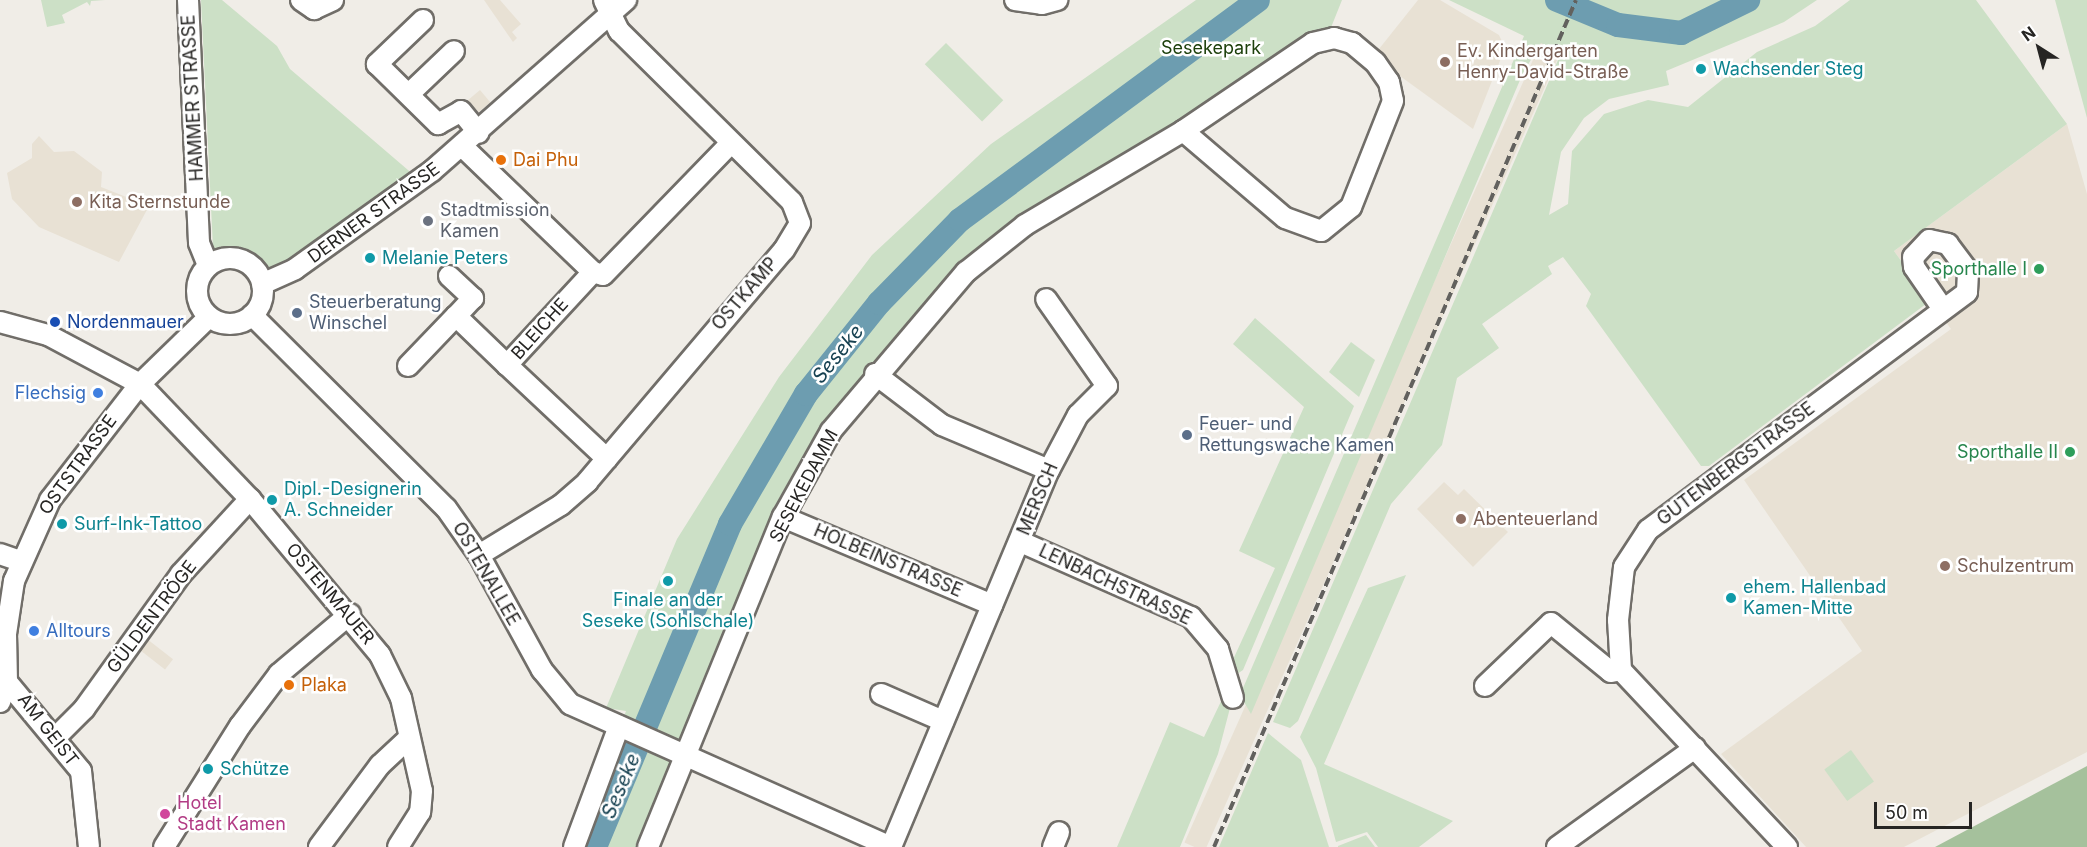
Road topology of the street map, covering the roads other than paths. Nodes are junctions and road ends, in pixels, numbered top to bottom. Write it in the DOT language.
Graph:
graph roads {
  1 [pos="188,0"];
  2 [pos="300,0"];
  3 [pos="333,0"];
  4 [pos="626,0"];
  5 [pos="1015,0"];
  6 [pos="1057,0"];
  7 [pos="607,7"];
  8 [pos="423,20"];
  9 [pos="454,51"];
  10 [pos="409,94"];
  11 [pos="1183,131"];
  12 [pos="479,133"];
  13 [pos="731,142"];
  14 [pos="463,147"];
  15 [pos="208,265"];
  16 [pos="593,272"];
  17 [pos="449,276"];
  18 [pos="262,284"];
  19 [pos="1046,299"];
  20 [pos="1943,309"];
  21 [pos="252,315"];
  22 [pos="456,316"];
  23 [pos="209,317"];
  24 [pos="0,322"];
  25 [pos="507,365"];
  26 [pos="408,366"];
  27 [pos="875,374"];
  28 [pos="140,384"];
  29 [pos="607,459"];
  30 [pos="1049,470"];
  31 [pos="250,499"];
  32 [pos="783,518"];
  33 [pos="1021,542"];
  34 [pos="0,555"];
  35 [pos="479,555"];
  36 [pos="20,561"];
  37 [pos="992,605"];
  38 [pos="350,614"];
  39 [pos="1621,670"];
  40 [pos="4,682"];
  41 [pos="1485,686"];
  42 [pos="881,694"];
  43 [pos="1233,698"];
  44 [pos="0,702"];
  45 [pos="943,721"];
  46 [pos="625,729"];
  47 [pos="56,737"];
  48 [pos="409,738"];
  49 [pos="1695,748"];
  50 [pos="684,754"];
  51 [pos="89,847"];
  52 [pos="164,847"];
  53 [pos="319,847"];
  54 [pos="398,847"];
  55 [pos="574,847"];
  56 [pos="648,847"];
  57 [pos="891,847"];
  58 [pos="1557,847"];
  59 [pos="1787,847"];
  1 -- 15 [label="street, HAMMER STRASSE"];
  2 -- 3 [label="street"];
  4 -- 7 [label="street, DERNER STRASSE"];
  5 -- 6 [label="street"];
  7 -- 12 [label="street, DERNER STRASSE"];
  7 -- 13 [label="street, OSTKAMP"];
  8 -- 10 [label="street"];
  9 -- 10 [label="street"];
  10 -- 12 [label="street"];
  11 -- 11 [label="street, SESEKEDAMM"];
  11 -- 27 [label="street, SESEKEDAMM"];
  12 -- 14 [label="street, DERNER STRASSE"];
  13 -- 16 [label="street, BLEICHE"];
  13 -- 29 [label="street, OSTKAMP"];
  14 -- 16 [label="street"];
  14 -- 18 [label="street, DERNER STRASSE"];
  15 -- 18 [label="street"];
  15 -- 23 [label="street"];
  16 -- 25 [label="street, BLEICHE"];
  17 -- 22 [label="street"];
  18 -- 21 [label="street"];
  19 -- 30 [label="street, MERSCH"];
  20 -- 39 [label="street, GUTENBERGSTRASSE"];
  21 -- 23 [label="street"];
  21 -- 35 [label="street, OSTENALLEE"];
  22 -- 25 [label="street"];
  22 -- 26 [label="street"];
  23 -- 28 [label="street, OSTSTRASSE"];
  24 -- 28 [label="street"];
  25 -- 29 [label="street, BLEICHE"];
  27 -- 30 [label="street"];
  27 -- 32 [label="street, SESEKEDAMM"];
  28 -- 31 [label="street, OSTENMAUER"];
  28 -- 36 [label="street, OSTSTRASSE"];
  29 -- 35 [label="street, OSTKAMP"];
  30 -- 33 [label="street, MERSCH"];
  31 -- 38 [label="street, OSTENMAUER"];
  31 -- 47 [label="street, GÜLDENTRÖGE"];
  32 -- 37 [label="street, HOLBEINSTRASSE"];
  32 -- 50 [label="street, SESEKEDAMM"];
  33 -- 37 [label="street, MERSCH"];
  33 -- 43 [label="street, LENBACHSTRASSE"];
  34 -- 36 [label="street"];
  35 -- 46 [label="street, OSTENALLEE"];
  36 -- 40 [label="street, OSTSTRASSE"];
  37 -- 45 [label="street, MERSCH"];
  38 -- 48 [label="street, OSTENMAUER"];
  38 -- 52 [label="street"];
  39 -- 41 [label="street"];
  39 -- 49 [label="street"];
  40 -- 44 [label="street, OSTSTRASSE"];
  40 -- 47 [label="street, AM GEIST"];
  42 -- 45 [label="street"];
  45 -- 57 [label="street, MERSCH"];
  46 -- 50 [label="street, OSTENALLEE"];
  46 -- 55 [label="street"];
  47 -- 51 [label="street, AM GEIST"];
  48 -- 53 [label="street"];
  48 -- 54 [label="street, OSTENMAUER"];
  49 -- 58 [label="street"];
  49 -- 59 [label="street"];
  50 -- 56 [label="street, SESEKEDAMM"];
  50 -- 57 [label="street, OSTENALLEE"];
}
